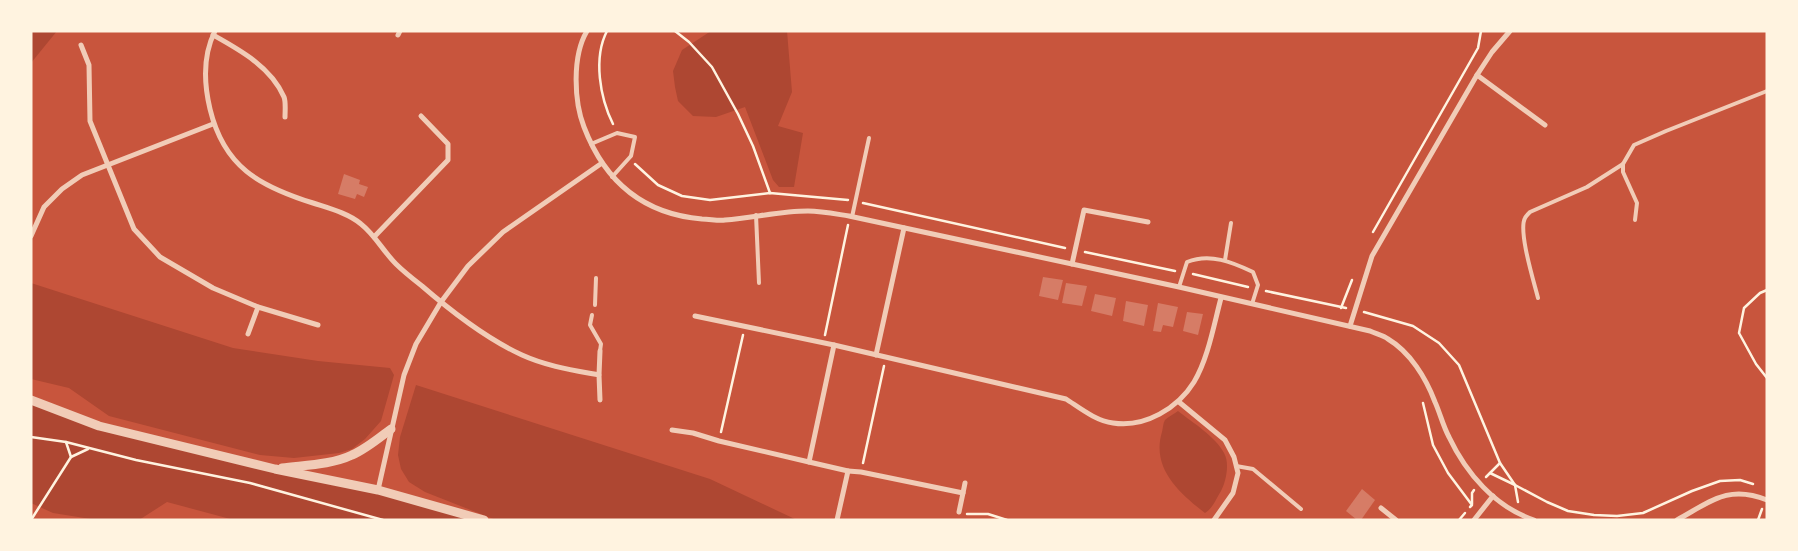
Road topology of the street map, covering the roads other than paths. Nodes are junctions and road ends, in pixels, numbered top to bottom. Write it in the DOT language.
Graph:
graph roads {
  1 [pos="587,31"];
  2 [pos="1510,31"];
  3 [pos="214,33"];
  4 [pos="81,45"];
  5 [pos="1477,75"];
  6 [pos="1767,91"];
  7 [pos="421,116"];
  8 [pos="285,117"];
  9 [pos="214,124"];
  10 [pos="1545,124"];
  11 [pos="869,138"];
  12 [pos="591,144"];
  13 [pos="602,163"];
  14 [pos="108,164"];
  15 [pos="1623,164"];
  16 [pos="612,176"];
  17 [pos="756,215"];
  18 [pos="851,216"];
  19 [pos="1635,220"];
  20 [pos="1148,222"];
  21 [pos="1231,223"];
  22 [pos="904,228"];
  23 [pos="31,236"];
  24 [pos="374,237"];
  25 [pos="1226,260"];
  26 [pos="1072,264"];
  27 [pos="596,278"];
  28 [pos="759,283"];
  29 [pos="1179,288"];
  30 [pos="1221,298"];
  31 [pos="1538,298"];
  32 [pos="440,302"];
  33 [pos="1252,304"];
  34 [pos="595,305"];
  35 [pos="258,307"];
  36 [pos="592,315"];
  37 [pos="695,316"];
  38 [pos="318,325"];
  39 [pos="1350,326"];
  40 [pos="248,334"];
  41 [pos="834,345"];
  42 [pos="600,351"];
  43 [pos="876,355"];
  44 [pos="599,375"];
  45 [pos="31,400"];
  46 [pos="600,400"];
  47 [pos="1179,402"];
  48 [pos="391,429"];
  49 [pos="672,430"];
  50 [pos="809,462"];
  51 [pos="1236,466"];
  52 [pos="275,469"];
  53 [pos="848,471"];
  54 [pos="966,483"];
  55 [pos="378,490"];
  56 [pos="963,493"];
  57 [pos="1493,496"];
  58 [pos="1767,500"];
  59 [pos="1381,508"];
  60 [pos="1301,509"];
  61 [pos="959,512"];
  62 [pos="484,520"];
  63 [pos="837,520"];
  64 [pos="1214,520"];
  65 [pos="1396,520"];
  66 [pos="1474,520"];
  67 [pos="1534,520"];
  68 [pos="1677,520"];
  1 -- 12 [label="street"];
  2 -- 5 [label="street"];
  3 -- 8 [label="street"];
  3 -- 9 [label="street"];
  4 -- 14 [label="street"];
  5 -- 10 [label="street"];
  5 -- 39 [label="street"];
  6 -- 15 [label="lane"];
  7 -- 24 [label="street"];
  9 -- 14 [label="street"];
  9 -- 24 [label="street"];
  11 -- 18 [label="lane"];
  12 -- 13 [label="street"];
  12 -- 16 [label="lane"];
  13 -- 16 [label="street"];
  13 -- 32 [label="street"];
  14 -- 23 [label="street"];
  14 -- 35 [label="street"];
  15 -- 19 [label="lane"];
  15 -- 31 [label="lane"];
  16 -- 17 [label="street"];
  17 -- 18 [label="street"];
  17 -- 28 [label="lane"];
  18 -- 22 [label="street"];
  20 -- 26 [label="street"];
  21 -- 25 [label="lane"];
  22 -- 26 [label="street"];
  22 -- 43 [label="street"];
  24 -- 32 [label="street"];
  25 -- 29 [label="lane"];
  25 -- 33 [label="lane"];
  26 -- 29 [label="street"];
  27 -- 34 [label="lane"];
  29 -- 30 [label="street"];
  30 -- 33 [label="street"];
  30 -- 47 [label="street"];
  32 -- 44 [label="street"];
  32 -- 48 [label="street"];
  33 -- 39 [label="street"];
  35 -- 38 [label="street"];
  35 -- 40 [label="street"];
  36 -- 42 [label="lane"];
  37 -- 41 [label="street"];
  39 -- 57 [label="street"];
  41 -- 43 [label="street"];
  41 -- 50 [label="street"];
  42 -- 44 [label="street"];
  43 -- 47 [label="street"];
  44 -- 46 [label="street"];
  45 -- 52 [label="street"];
  47 -- 51 [label="street"];
  48 -- 52 [label="street"];
  48 -- 55 [label="street"];
  49 -- 50 [label="street"];
  50 -- 53 [label="street"];
  51 -- 60 [label="lane"];
  51 -- 64 [label="street"];
  52 -- 55 [label="street"];
  53 -- 56 [label="street"];
  53 -- 63 [label="street"];
  54 -- 56 [label="street"];
  55 -- 62 [label="street"];
  56 -- 61 [label="street"];
  57 -- 66 [label="street"];
  57 -- 67 [label="street"];
  58 -- 68 [label="street"];
  59 -- 65 [label="street"];
}
